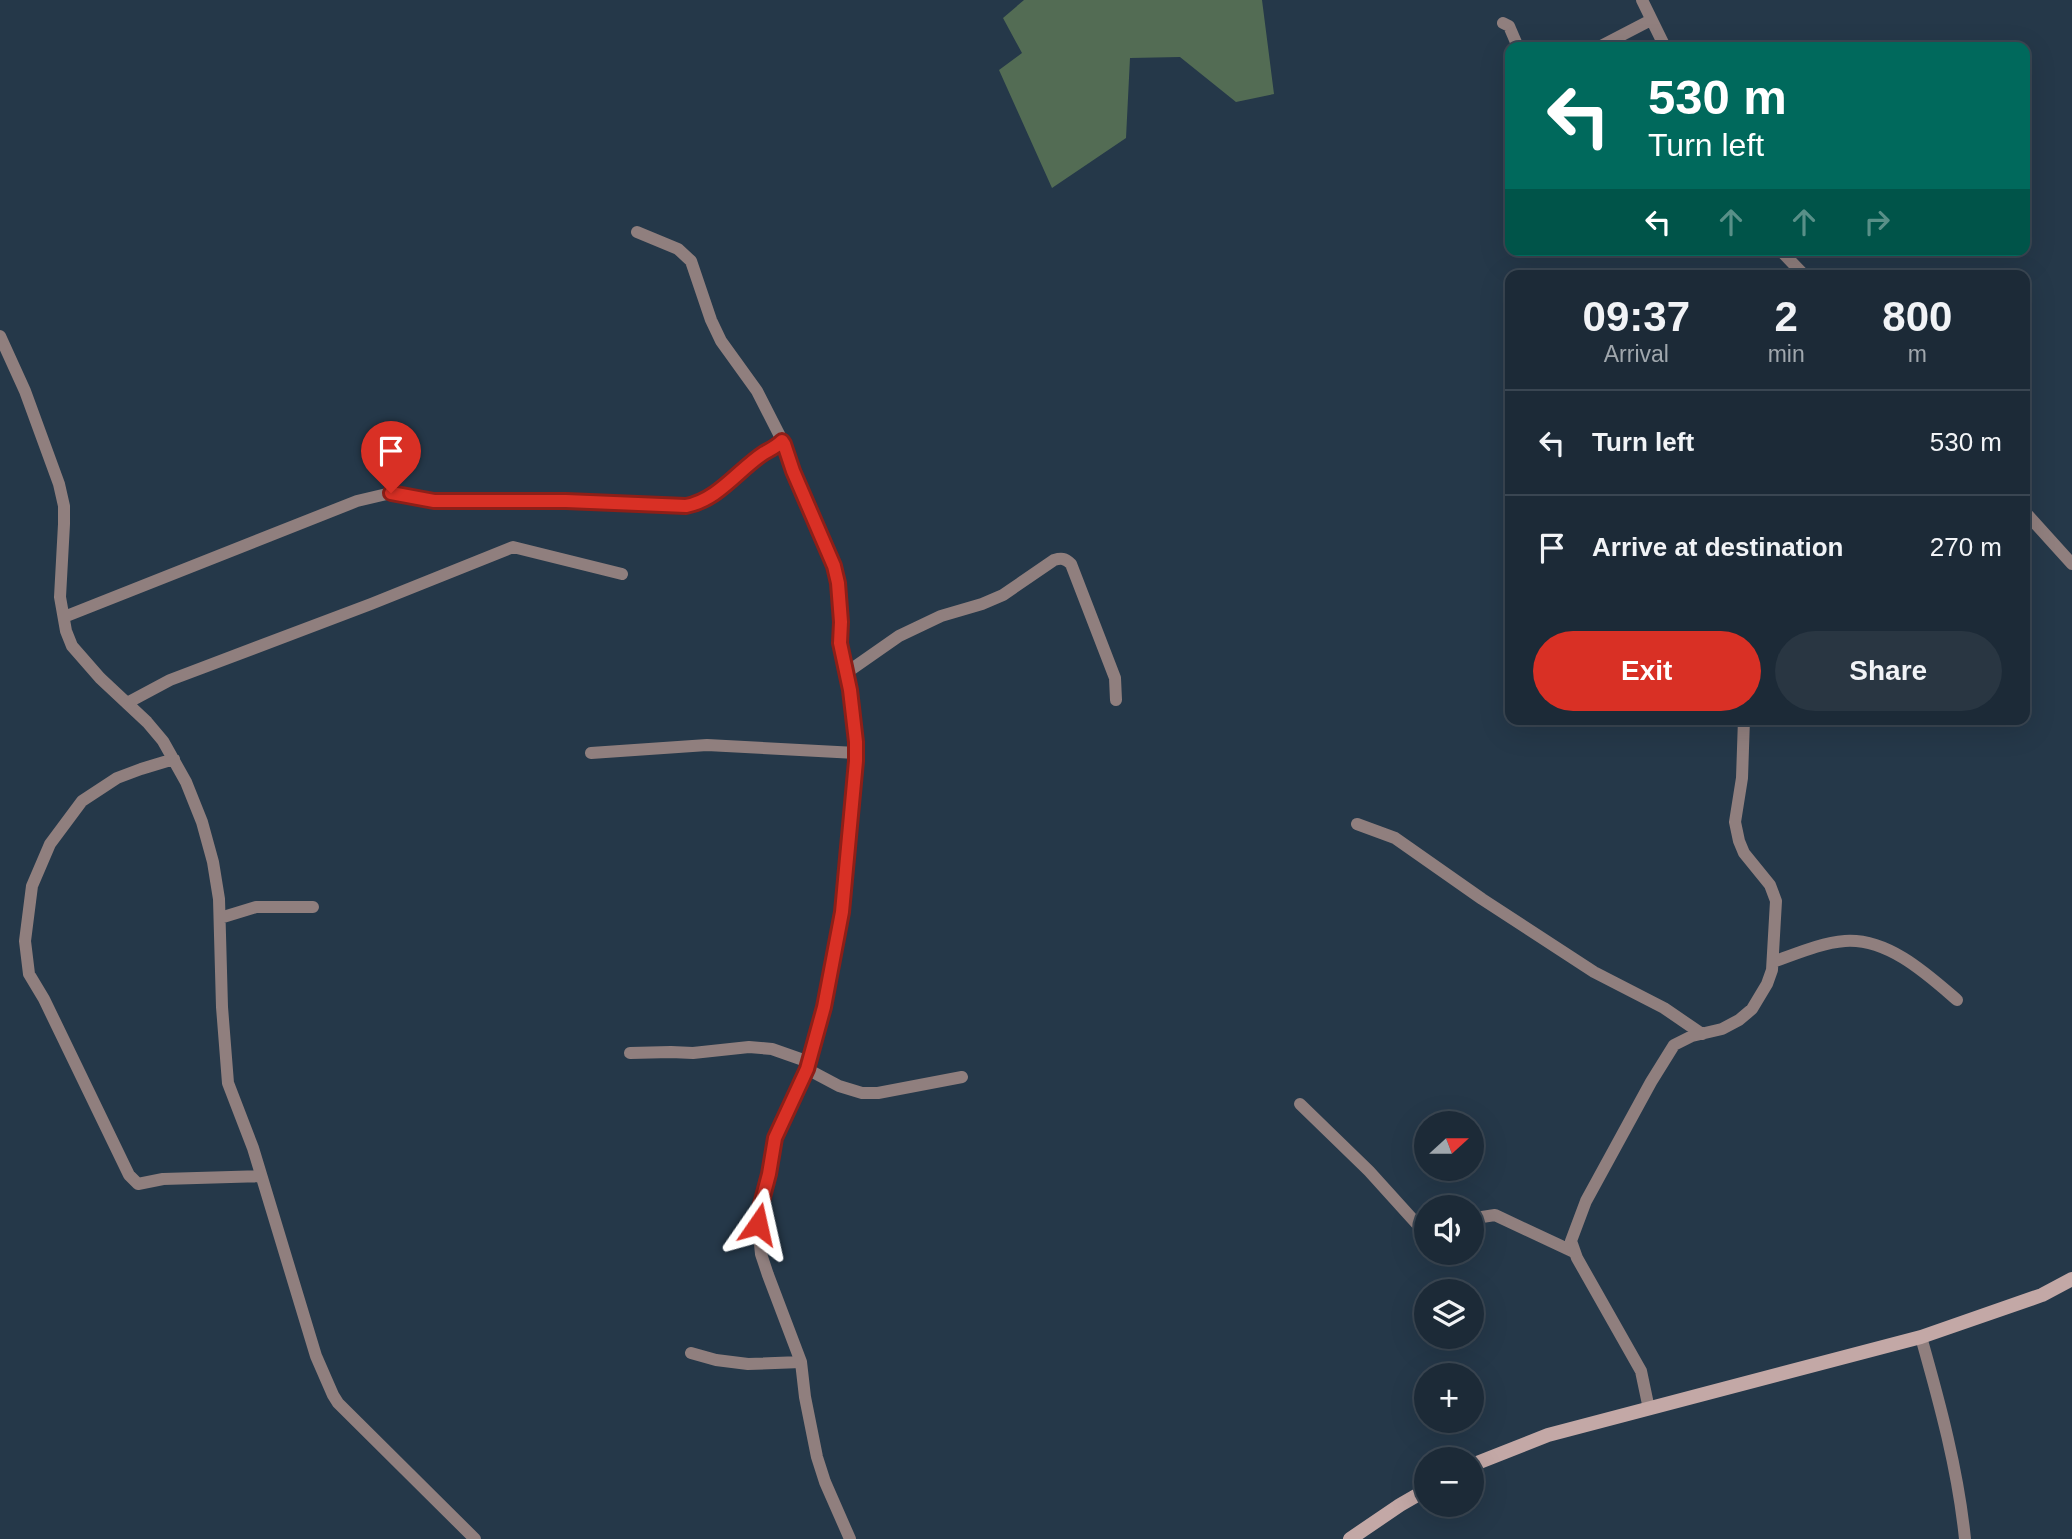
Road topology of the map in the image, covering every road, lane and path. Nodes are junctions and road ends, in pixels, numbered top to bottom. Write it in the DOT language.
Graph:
graph roads {
  1 [pos="1642,0"];
  2 [pos="1651,20"];
  3 [pos="1503,23"];
  4 [pos="1516,42"];
  5 [pos="1609,42"];
  6 [pos="1662,42"];
  7 [pos="637,232"];
  8 [pos="1786,256"];
  9 [pos="1799,270"];
  10 [pos="0,335"];
  11 [pos="782,441"];
  12 [pos="2030,518"];
  13 [pos="2072,564"];
  14 [pos="622,574"];
  15 [pos="64,617"];
  16 [pos="846,673"];
  17 [pos="1116,700"];
  18 [pos="127,704"];
  19 [pos="1744,725"];
  20 [pos="591,752"];
  21 [pos="856,753"];
  22 [pos="174,760"];
  23 [pos="1357,824"];
  24 [pos="313,907"];
  25 [pos="220,918"];
  26 [pos="1773,962"];
  27 [pos="1957,1000"];
  28 [pos="1702,1034"];
  29 [pos="630,1053"];
  30 [pos="808,1065"];
  31 [pos="962,1077"];
  32 [pos="1300,1104"];
  33 [pos="261,1176"];
  34 [pos="1484,1217"];
  35 [pos="1414,1221"];
  36 [pos="1574,1252"];
  37 [pos="2072,1279"];
  38 [pos="1921,1337"];
  39 [pos="691,1353"];
  40 [pos="802,1362"];
  41 [pos="1649,1409"];
  42 [pos="1484,1460"];
  43 [pos="1414,1497"];
  44 [pos="475,1539"];
  45 [pos="850,1539"];
  46 [pos="1350,1539"];
  47 [pos="1965,1539"];
  1 -- 2 [label="street"];
  2 -- 5 [label="street"];
  2 -- 6 [label="street"];
  3 -- 4 [label="street"];
  7 -- 11 [label="street"];
  8 -- 9 [label="street"];
  10 -- 15 [label="street"];
  11 -- 15 [label="street"];
  11 -- 16 [label="street"];
  12 -- 13 [label="street"];
  14 -- 18 [label="street"];
  15 -- 18 [label="street"];
  16 -- 17 [label="street"];
  16 -- 21 [label="street"];
  18 -- 22 [label="street"];
  19 -- 26 [label="street"];
  20 -- 21 [label="street"];
  21 -- 30 [label="street"];
  22 -- 25 [label="street"];
  22 -- 33 [label="street"];
  23 -- 28 [label="street"];
  24 -- 25 [label="street"];
  25 -- 33 [label="street"];
  26 -- 27 [label="street"];
  26 -- 28 [label="street"];
  28 -- 36 [label="street"];
  29 -- 30 [label="street"];
  30 -- 31 [label="street"];
  30 -- 40 [label="street"];
  32 -- 35 [label="street"];
  33 -- 44 [label="street"];
  34 -- 36 [label="street"];
  36 -- 41 [label="street"];
  37 -- 38 [label="street"];
  38 -- 41 [label="street"];
  38 -- 47 [label="street"];
  39 -- 40 [label="street"];
  40 -- 45 [label="street"];
  41 -- 42 [label="street"];
  43 -- 46 [label="street"];
}
